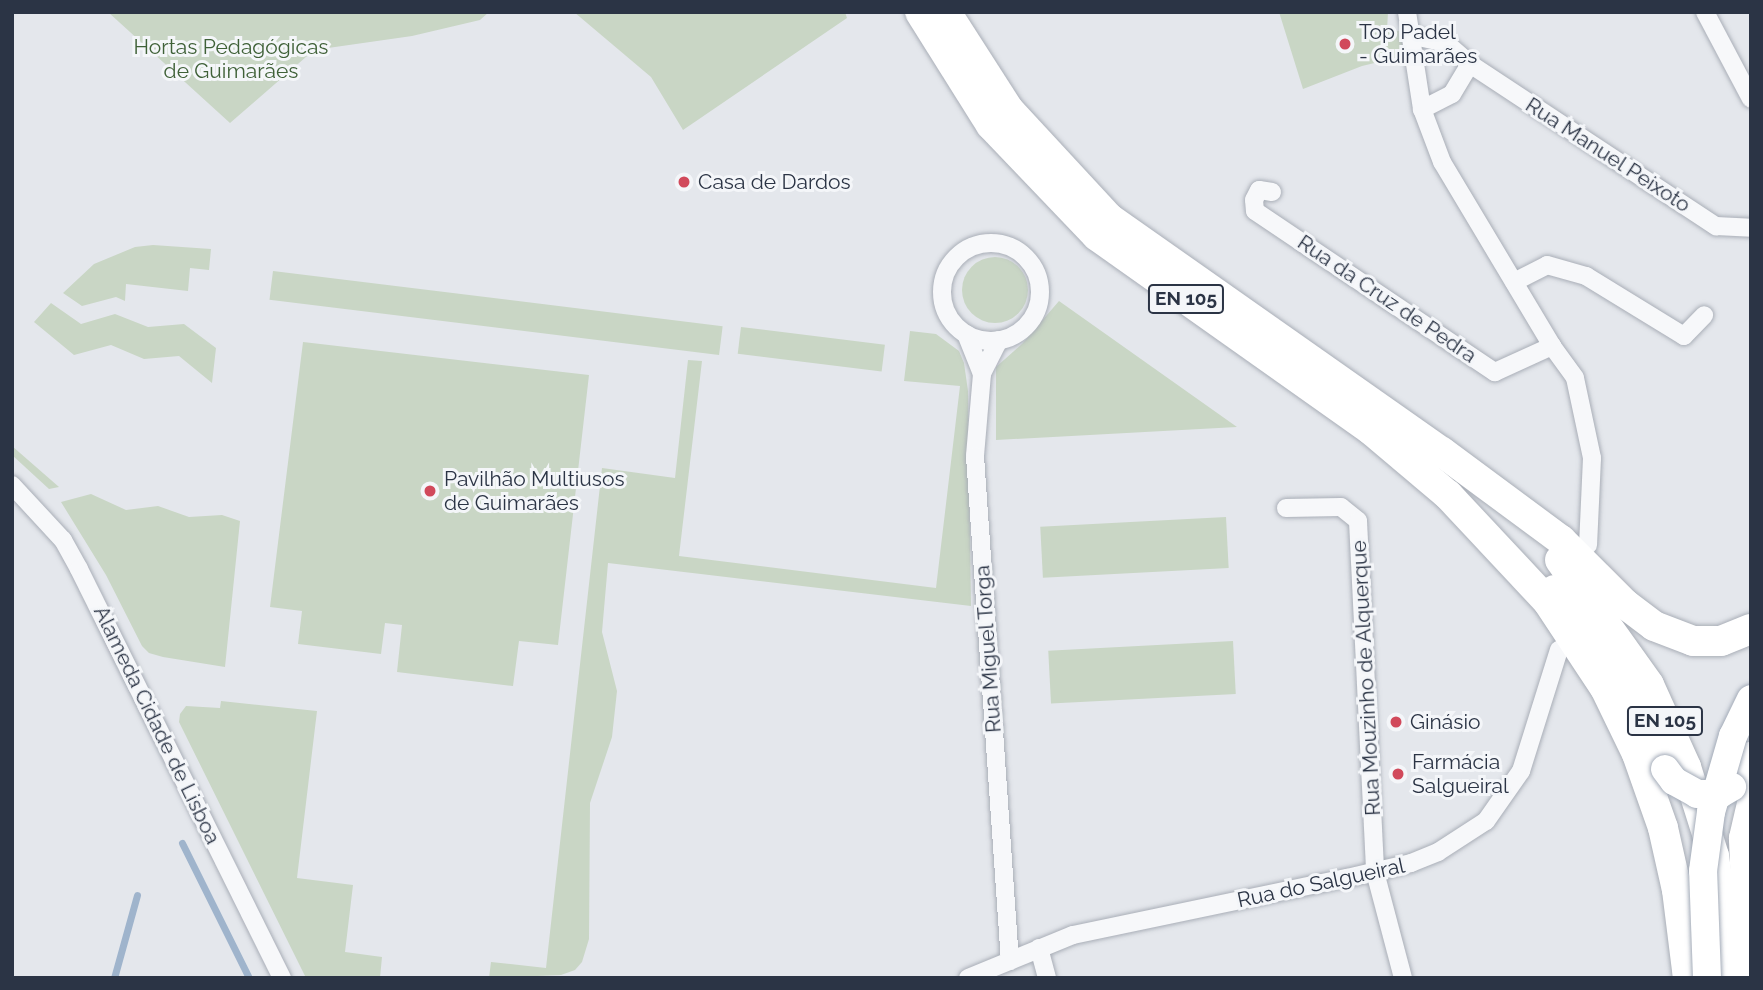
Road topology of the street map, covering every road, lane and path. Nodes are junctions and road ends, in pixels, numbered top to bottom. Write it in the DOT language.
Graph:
graph roads {
  1 [pos="920,12"];
  2 [pos="946,12"];
  3 [pos="1407,12"];
  4 [pos="1705,12"];
  5 [pos="1409,35"];
  6 [pos="1470,64"];
  7 [pos="1751,99"];
  8 [pos="1422,109"];
  9 [pos="1272,192"];
  10 [pos="1751,228"];
  11 [pos="1514,282"];
  12 [pos="1704,315"];
  13 [pos="966,334"];
  14 [pos="999,340"];
  15 [pos="1552,346"];
  16 [pos="982,374"];
  17 [pos="12,485"];
  18 [pos="1512,504"];
  19 [pos="1286,508"];
  20 [pos="1495,544"];
  21 [pos="1588,545"];
  22 [pos="1751,629"];
  23 [pos="1559,650"];
  24 [pos="1751,699"];
  25 [pos="1751,756"];
  26 [pos="1744,794"];
  27 [pos="1376,872"];
  28 [pos="1039,948"];
  29 [pos="1010,961"];
  30 [pos="282,978"];
  31 [pos="968,978"];
  32 [pos="1047,978"];
  33 [pos="1404,978"];
  34 [pos="1688,978"];
  35 [pos="1707,978"];
  36 [pos="1731,978"];
  37 [pos="1749,978"];
  1 -- 20 [label="highway, EN 105"];
  2 -- 18 [label="highway, EN 105"];
  3 -- 5 [label="street"];
  4 -- 7 [label="street"];
  5 -- 6 [label="street, Rua Manuel Peixoto"];
  5 -- 8 [label="street"];
  6 -- 8 [label="street"];
  6 -- 10 [label="street, Rua Manuel Peixoto"];
  8 -- 11 [label="street"];
  9 -- 15 [label="street, Rua da Cruz de Pedra"];
  11 -- 12 [label="street"];
  11 -- 15 [label="street"];
  13 -- 14 [label="street"];
  13 -- 14 [label="street"];
  13 -- 16 [label="street"];
  14 -- 16 [label="street, Rua Miguel Torga"];
  15 -- 21 [label="street"];
  16 -- 29 [label="street, Rua Miguel Torga"];
  17 -- 30 [label="street, Alameda Cidade de Lisboa"];
  18 -- 22 [label="highway"];
  18 -- 36 [label="highway, EN 105"];
  19 -- 27 [label="street, Rua Mouzinho de Alquerque"];
  20 -- 26 [label="main road, bridge"];
  20 -- 34 [label="highway, EN 105"];
  23 -- 27 [label="street, Rua do Salgueiral"];
  24 -- 35 [label="main road, bridge"];
  25 -- 26 [label="main road"];
  26 -- 37 [label="main road"];
  27 -- 28 [label="street, Rua do Salgueiral"];
  27 -- 33 [label="street, Rua Mouzinho de Alquerque"];
  28 -- 29 [label="street, Rua do Salgueiral"];
  28 -- 32 [label="street"];
  29 -- 31 [label="street, Rua do Salgueiral"];
}
